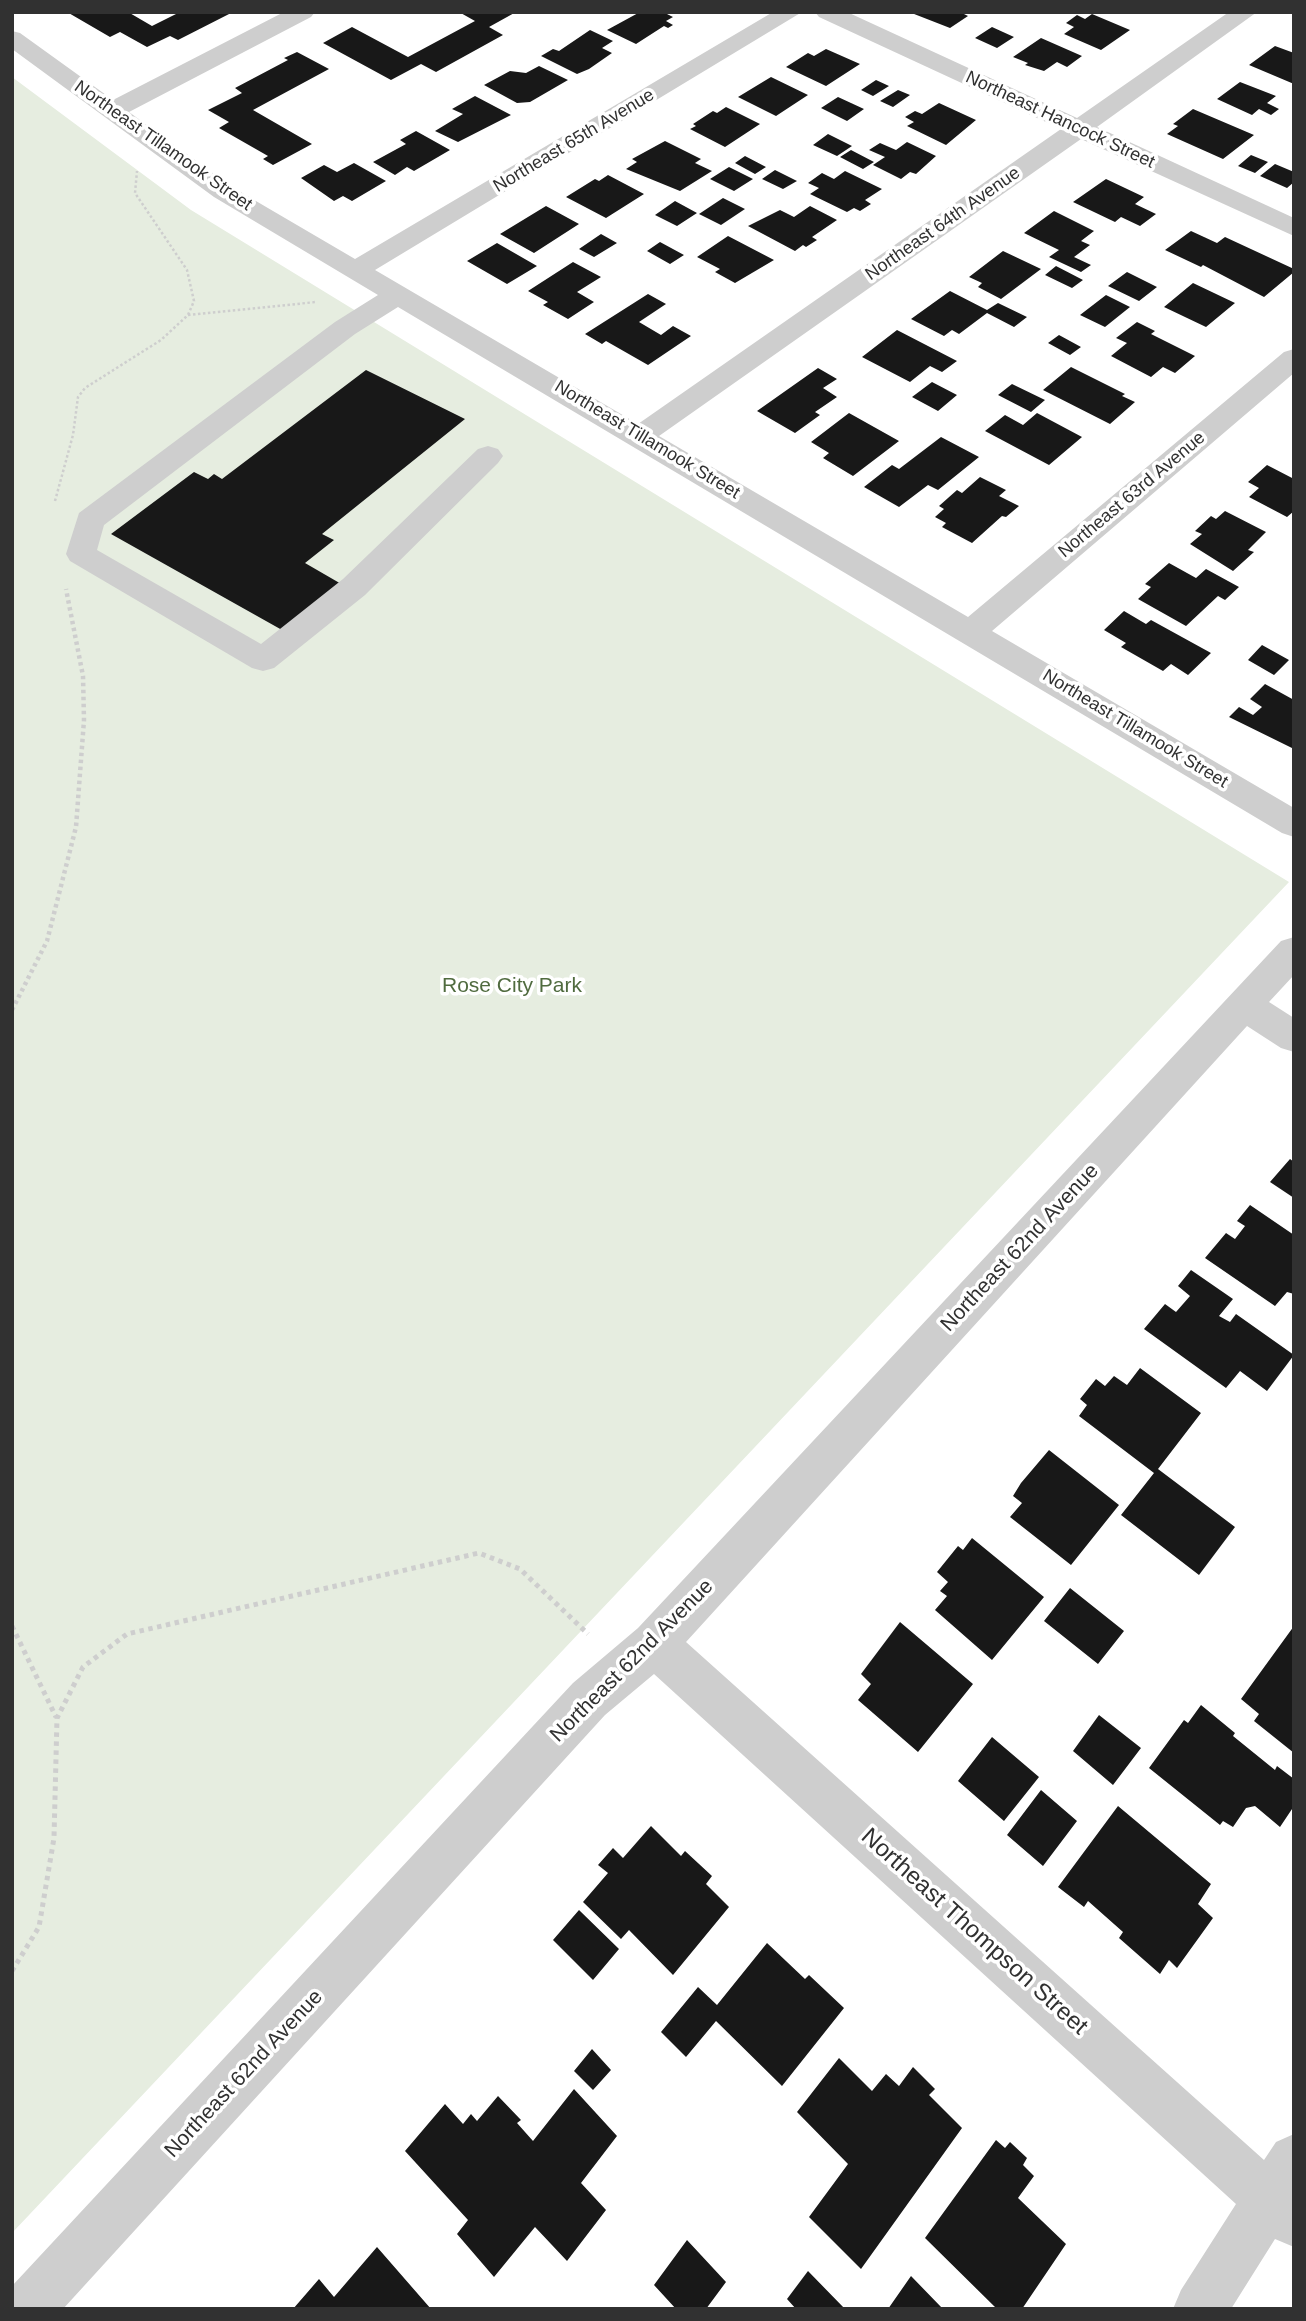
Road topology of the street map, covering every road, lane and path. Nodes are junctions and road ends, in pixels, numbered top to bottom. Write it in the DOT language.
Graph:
graph roads {
  1 [pos="303,12"];
  2 [pos="790,12"];
  3 [pos="827,12"];
  4 [pos="1245,12"];
  5 [pos="12,38"];
  6 [pos="111,111"];
  7 [pos="1080,129"];
  8 [pos="157,146"];
  9 [pos="1294,228"];
  10 [pos="357,269"];
  11 [pos="393,290"];
  12 [pos="188,315"];
  13 [pos="1294,358"];
  14 [pos="640,436"];
  15 [pos="488,456"];
  16 [pos="55,510"];
  17 [pos="65,585"];
  18 [pos="971,632"];
  19 [pos="1294,824"];
  20 [pos="1294,951"];
  21 [pos="1244,1005"];
  22 [pos="12,1010"];
  23 [pos="1294,1037"];
  24 [pos="12,1626"];
  25 [pos="654,1644"];
  26 [pos="57,1717"];
  27 [pos="12,1971"];
  28 [pos="1285,2193"];
  29 [pos="27,2309"];
  30 [pos="1199,2309"];
  1 -- 6 [label="street"];
  2 -- 10 [label="street, Northeast 65th Avenue"];
  3 -- 7 [label="street, Northeast Hancock Street"];
  4 -- 7 [label="street, Northeast 64th Avenue"];
  5 -- 6 [label="street, Northeast Tillamook Street"];
  6 -- 8 [label="street, Northeast Tillamook Street"];
  7 -- 9 [label="street, Northeast Hancock Street"];
  7 -- 14 [label="street, Northeast 64th Avenue"];
  8 -- 10 [label="street, Northeast Tillamook Street"];
  8 -- 12 [label="path"];
  10 -- 11 [label="street, Northeast Tillamook Street"];
  11 -- 12 [label="path"];
  11 -- 14 [label="street, Northeast Tillamook Street"];
  11 -- 15 [label="street"];
  12 -- 16 [label="path"];
  13 -- 18 [label="street, Northeast 63rd Avenue"];
  14 -- 18 [label="street, Northeast Tillamook Street"];
  17 -- 22 [label="path"];
  18 -- 19 [label="street, Northeast Tillamook Street"];
  20 -- 21 [label="street, Northeast 62nd Avenue"];
  21 -- 23 [label="street"];
  21 -- 25 [label="street, Northeast 62nd Avenue"];
  24 -- 26 [label="path"];
  25 -- 26 [label="path"];
  25 -- 28 [label="street, Northeast Thompson Street"];
  25 -- 29 [label="street, Northeast 62nd Avenue"];
  26 -- 27 [label="path"];
  28 -- 30 [label="street"];
}
